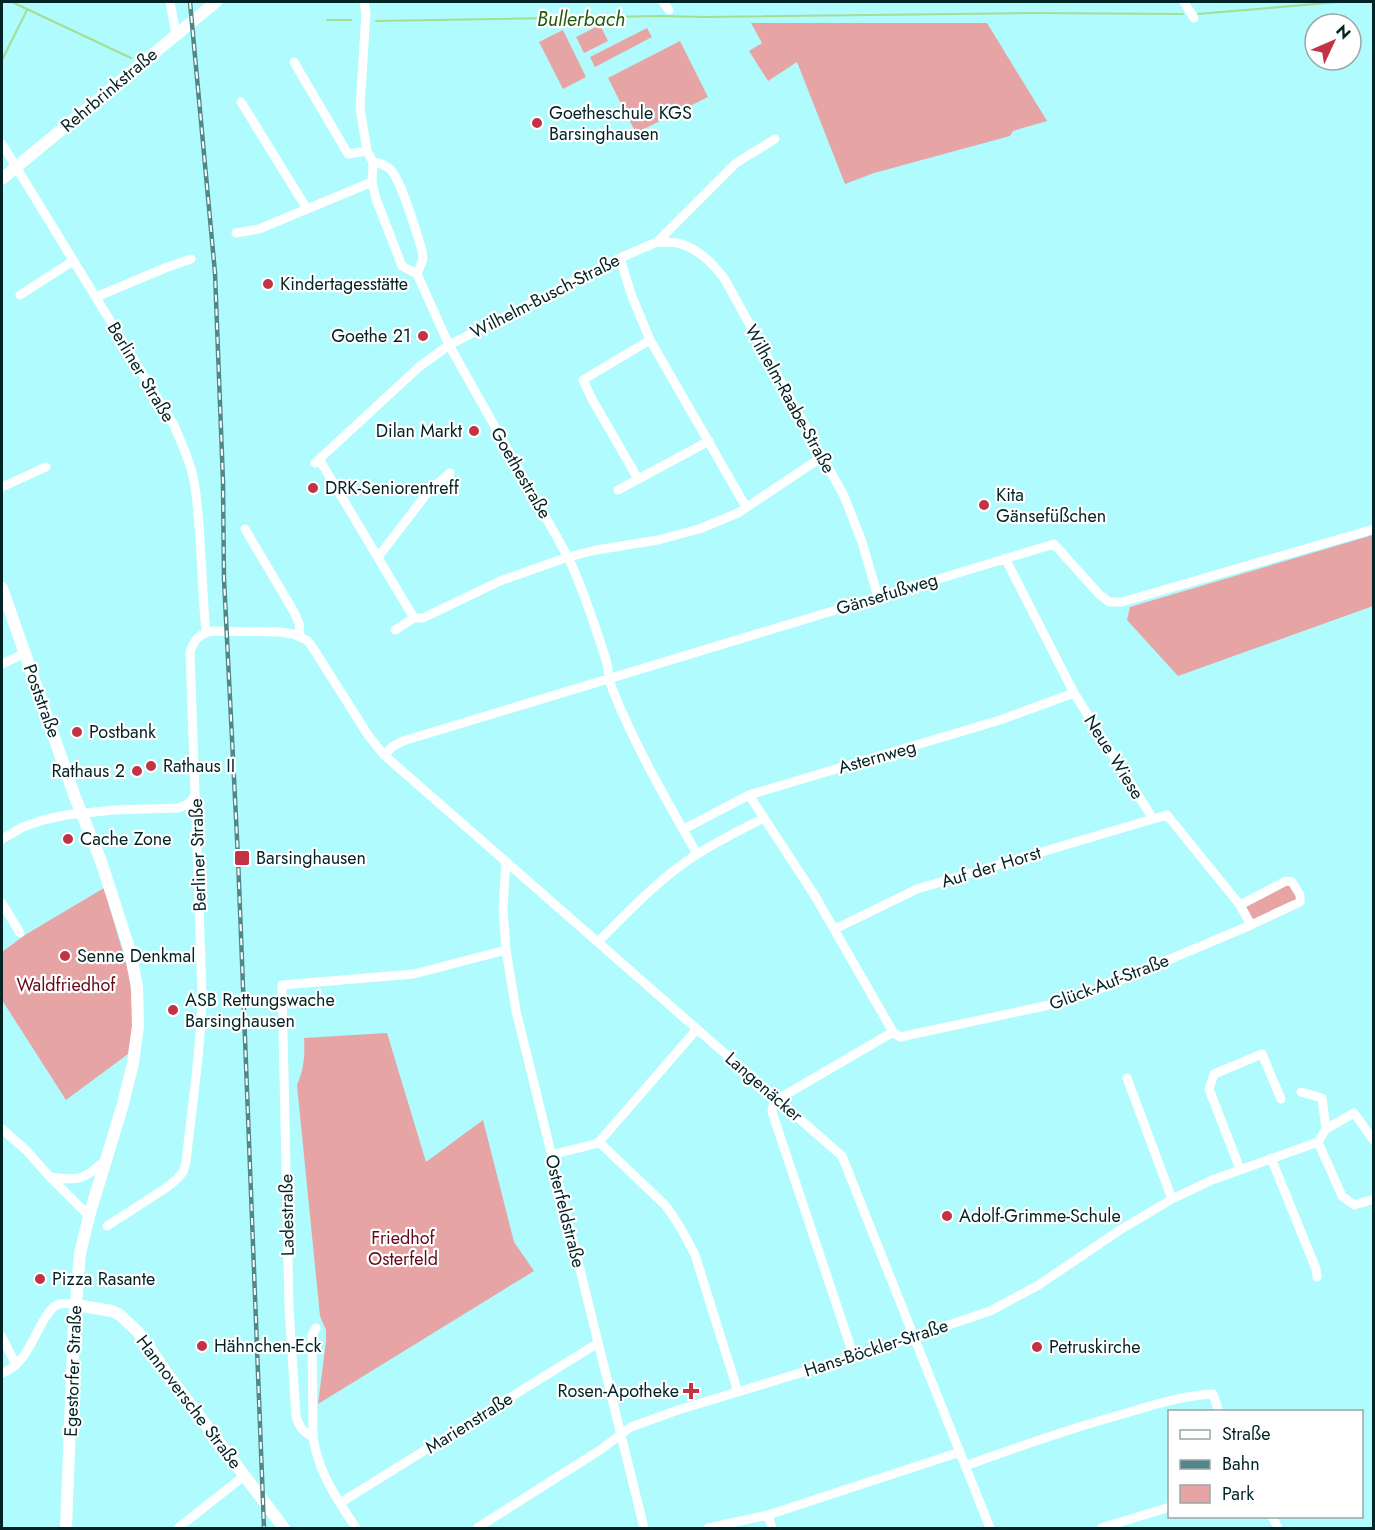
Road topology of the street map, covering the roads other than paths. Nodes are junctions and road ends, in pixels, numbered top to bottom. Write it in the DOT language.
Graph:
graph roads {
  1 [pos="170,2"];
  2 [pos="216,2"];
  3 [pos="364,2"];
  4 [pos="1184,2"];
  5 [pos="1194,18"];
  6 [pos="176,34"];
  7 [pos="294,62"];
  8 [pos="241,102"];
  9 [pos="775,139"];
  10 [pos="2,144"];
  11 [pos="367,152"];
  12 [pos="373,162"];
  13 [pos="15,167"];
  14 [pos="2,178"];
  15 [pos="372,182"];
  16 [pos="307,209"];
  17 [pos="236,233"];
  18 [pos="657,242"];
  19 [pos="620,258"];
  20 [pos="191,259"];
  21 [pos="73,261"];
  22 [pos="417,274"];
  23 [pos="20,295"];
  24 [pos="96,297"];
  25 [pos="650,340"];
  26 [pos="449,345"];
  27 [pos="709,441"];
  28 [pos="822,457"];
  29 [pos="46,467"];
  30 [pos="450,473"];
  31 [pos="638,479"];
  32 [pos="2,487"];
  33 [pos="618,490"];
  34 [pos="746,507"];
  35 [pos="244,529"];
  36 [pos="1374,529"];
  37 [pos="378,557"];
  38 [pos="568,557"];
  39 [pos="1005,558"];
  40 [pos="2,588"];
  41 [pos="878,597"];
  42 [pos="414,618"];
  43 [pos="395,630"];
  44 [pos="206,632"];
  45 [pos="300,637"];
  46 [pos="25,653"];
  47 [pos="2,664"];
  48 [pos="610,678"];
  49 [pos="1074,693"];
  50 [pos="384,755"];
  51 [pos="196,794"];
  52 [pos="749,795"];
  53 [pos="82,813"];
  54 [pos="764,818"];
  55 [pos="1153,819"];
  56 [pos="684,829"];
  57 [pos="2,839"];
  58 [pos="697,854"];
  59 [pos="506,861"];
  60 [pos="520,874"];
  61 [pos="505,891"];
  62 [pos="2,903"];
  63 [pos="1240,905"];
  64 [pos="1251,925"];
  65 [pos="835,929"];
  66 [pos="20,933"];
  67 [pos="598,942"];
  68 [pos="506,950"];
  69 [pos="698,1029"];
  70 [pos="893,1032"];
  71 [pos="1127,1078"];
  72 [pos="1301,1092"];
  73 [pos="778,1099"];
  74 [pos="1281,1099"];
  75 [pos="2,1129"];
  76 [pos="1326,1129"];
  77 [pos="1374,1141"];
  78 [pos="598,1142"];
  79 [pos="1318,1142"];
  80 [pos="551,1155"];
  81 [pos="1271,1158"];
  82 [pos="106,1160"];
  83 [pos="1240,1169"];
  84 [pos="50,1177"];
  85 [pos="1172,1199"];
  86 [pos="1374,1199"];
  87 [pos="89,1216"];
  88 [pos="107,1226"];
  89 [pos="1317,1277"];
  90 [pos="76,1305"];
  91 [pos="316,1328"];
  92 [pos="2,1337"];
  93 [pos="914,1337"];
  94 [pos="598,1343"];
  95 [pos="854,1358"];
  96 [pos="16,1365"];
  97 [pos="2,1373"];
  98 [pos="738,1392"];
  99 [pos="1218,1410"];
  100 [pos="620,1435"];
  101 [pos="313,1437"];
  102 [pos="960,1452"];
  103 [pos="965,1466"];
  104 [pos="244,1476"];
  105 [pos="340,1503"];
  106 [pos="1168,1508"];
  107 [pos="768,1515"];
  108 [pos="66,1528"];
  109 [pos="178,1528"];
  110 [pos="284,1528"];
  111 [pos="356,1528"];
  112 [pos="477,1528"];
  113 [pos="644,1528"];
  114 [pos="708,1528"];
  115 [pos="772,1528"];
  116 [pos="990,1528"];
  117 [pos="1101,1528"];
  1 -- 6 [label="street"];
  2 -- 6 [label="main road, Rehrbrinkstraße"];
  3 -- 11 [label="street"];
  4 -- 5 [label="street"];
  6 -- 13 [label="main road, Rehrbrinkstraße"];
  7 -- 11 [label="street"];
  8 -- 16 [label="street"];
  9 -- 18 [label="street, Wilhelm-Busch-Straße"];
  10 -- 13 [label="street, Berliner Straße"];
  11 -- 12 [label="street"];
  12 -- 15 [label="street, Goethestraße"];
  12 -- 22 [label="street"];
  13 -- 14 [label="main road, Rehrbrinkstraße"];
  13 -- 21 [label="street, Berliner Straße"];
  15 -- 16 [label="street"];
  15 -- 22 [label="street, Goethestraße"];
  16 -- 17 [label="street"];
  18 -- 19 [label="street, Wilhelm-Busch-Straße"];
  18 -- 28 [label="street, Wilhelm-Raabe-Straße"];
  19 -- 25 [label="street"];
  19 -- 26 [label="street, Wilhelm-Busch-Straße"];
  20 -- 24 [label="street"];
  21 -- 23 [label="street"];
  21 -- 24 [label="street, Berliner Straße"];
  22 -- 26 [label="street, Goethestraße"];
  24 -- 44 [label="street, Berliner Straße"];
  25 -- 27 [label="street"];
  25 -- 31 [label="street"];
  26 -- 37 [label="street, Wilhelm-Busch-Straße"];
  26 -- 38 [label="street, Goethestraße"];
  27 -- 31 [label="street"];
  27 -- 34 [label="street"];
  28 -- 34 [label="street"];
  28 -- 41 [label="street, Wilhelm-Raabe-Straße"];
  29 -- 32 [label="street"];
  30 -- 37 [label="street"];
  31 -- 33 [label="street"];
  34 -- 38 [label="street"];
  35 -- 45 [label="street"];
  36 -- 39 [label="street, Gänsefußweg"];
  37 -- 42 [label="street"];
  38 -- 42 [label="street"];
  38 -- 48 [label="street, Goethestraße"];
  39 -- 41 [label="street, Gänsefußweg"];
  39 -- 49 [label="street, Neue Wiese"];
  40 -- 46 [label="main road, Poststraße"];
  41 -- 48 [label="street, Gänsefußweg"];
  42 -- 43 [label="street"];
  44 -- 45 [label="street"];
  44 -- 51 [label="street, Berliner Straße"];
  45 -- 50 [label="street, Langenäcker"];
  46 -- 47 [label="street"];
  46 -- 53 [label="main road, Poststraße"];
  48 -- 50 [label="street, Gänsefußweg"];
  48 -- 56 [label="street, Goethestraße"];
  49 -- 52 [label="street, Asternweg"];
  49 -- 55 [label="street, Neue Wiese"];
  50 -- 59 [label="street, Langenäcker"];
  51 -- 53 [label="street"];
  51 -- 88 [label="street, Berliner Straße"];
  52 -- 54 [label="street"];
  52 -- 56 [label="street, Asternweg"];
  53 -- 57 [label="street"];
  53 -- 82 [label="main road, Poststraße"];
  54 -- 58 [label="street"];
  54 -- 65 [label="street"];
  55 -- 63 [label="street, Neue Wiese"];
  55 -- 65 [label="street, Auf der Horst"];
  56 -- 58 [label="street, Goethestraße"];
  58 -- 67 [label="street"];
  59 -- 60 [label="street, Langenäcker"];
  59 -- 61 [label="street, Osterfeldstraße"];
  60 -- 61 [label="street"];
  60 -- 67 [label="street, Langenäcker"];
  61 -- 68 [label="street, Osterfeldstraße"];
  62 -- 66 [label="street"];
  63 -- 64 [label="street, Neue Wiese"];
  63 -- 64 [label="street, Glück-Auf-Straße"];
  64 -- 70 [label="street, Glück-Auf-Straße"];
  65 -- 70 [label="street"];
  67 -- 69 [label="street, Langenäcker"];
  68 -- 80 [label="street, Osterfeldstraße"];
  68 -- 101 [label="street, Ladestraße"];
  69 -- 73 [label="street, Langenäcker"];
  69 -- 78 [label="street"];
  70 -- 73 [label="street"];
  71 -- 85 [label="street"];
  72 -- 76 [label="street"];
  73 -- 93 [label="street, Langenäcker"];
  73 -- 95 [label="street"];
  74 -- 83 [label="street"];
  75 -- 84 [label="street"];
  76 -- 77 [label="street"];
  76 -- 79 [label="street"];
  78 -- 80 [label="street"];
  78 -- 98 [label="street"];
  79 -- 81 [label="street, Hans-Böckler-Straße"];
  79 -- 86 [label="street"];
  80 -- 94 [label="street, Osterfeldstraße"];
  81 -- 83 [label="street, Hans-Böckler-Straße"];
  81 -- 89 [label="street"];
  82 -- 84 [label="street"];
  82 -- 87 [label="main road, Egestorfer Straße"];
  83 -- 85 [label="street, Hans-Böckler-Straße"];
  84 -- 87 [label="street"];
  85 -- 93 [label="street, Hans-Böckler-Straße"];
  87 -- 90 [label="main road, Egestorfer Straße"];
  90 -- 96 [label="street"];
  90 -- 104 [label="main road, Hannoversche Straße"];
  90 -- 108 [label="main road, Egestorfer Straße"];
  91 -- 101 [label="street"];
  92 -- 96 [label="street"];
  93 -- 95 [label="street, Hans-Böckler-Straße"];
  93 -- 102 [label="street, Langenäcker"];
  94 -- 100 [label="street, Osterfeldstraße"];
  94 -- 105 [label="street, Marienstraße"];
  95 -- 98 [label="street, Hans-Böckler-Straße"];
  96 -- 97 [label="street"];
  98 -- 100 [label="street, Hans-Böckler-Straße"];
  99 -- 103 [label="street"];
  100 -- 112 [label="street, Hans-Böckler-Straße"];
  100 -- 113 [label="street, Osterfeldstraße"];
  101 -- 105 [label="street"];
  102 -- 103 [label="street, Langenäcker"];
  102 -- 107 [label="street"];
  103 -- 116 [label="street, Langenäcker"];
  104 -- 109 [label="street"];
  104 -- 110 [label="main road, Hannoversche Straße"];
  105 -- 111 [label="street"];
  106 -- 117 [label="street"];
  107 -- 114 [label="street"];
  107 -- 115 [label="street"];
}
